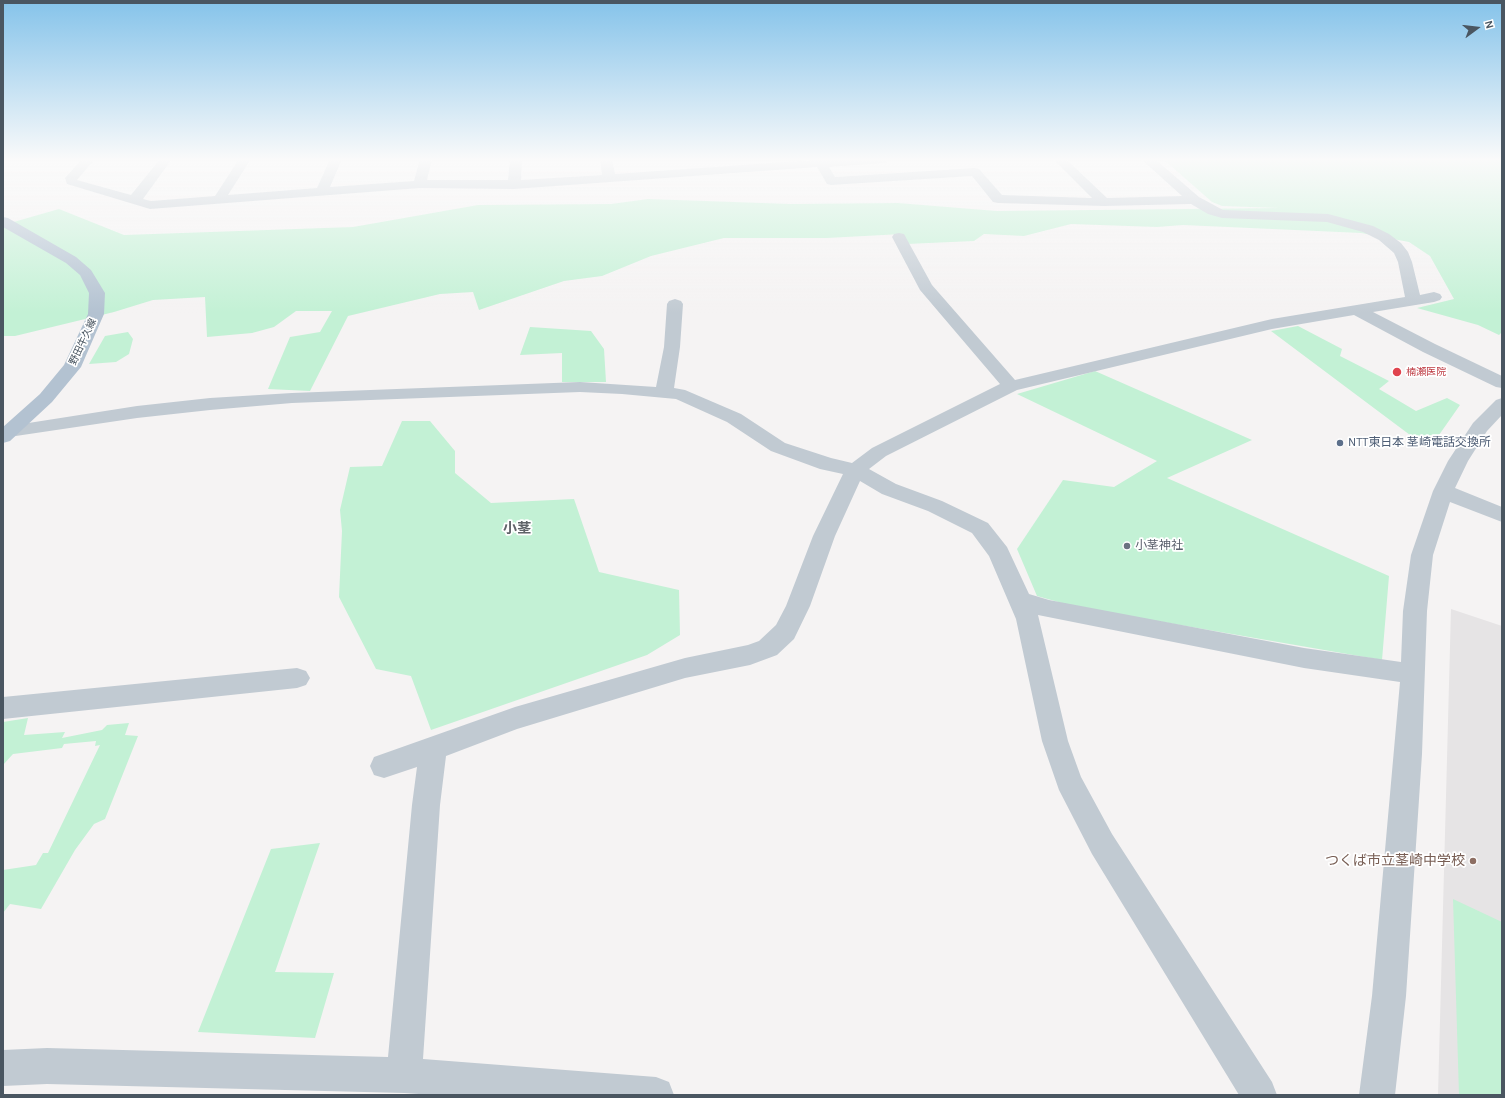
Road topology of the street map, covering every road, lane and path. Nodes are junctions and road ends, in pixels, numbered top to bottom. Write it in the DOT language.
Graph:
graph roads {
  1 [pos="1212,210"];
  2 [pos="3,221"];
  3 [pos="899,237"];
  4 [pos="1434,297"];
  5 [pos="1413,300"];
  6 [pos="675,304"];
  7 [pos="1357,310"];
  8 [pos="1502,383"];
  9 [pos="1011,386"];
  10 [pos="664,392"];
  11 [pos="1502,404"];
  12 [pos="6,434"];
  13 [pos="855,470"];
  14 [pos="1442,491"];
  15 [pos="1502,515"];
  16 [pos="1021,601"];
  17 [pos="1413,674"];
  18 [pos="297,678"];
  19 [pos="3,708"];
  20 [pos="433,749"];
  21 [pos="384,766"];
  22 [pos="3,1068"];
  23 [pos="404,1075"];
  24 [pos="656,1095"];
  25 [pos="1259,1095"];
  26 [pos="1377,1095"];
  1 -- 5 [label="street"];
  2 -- 12 [label="main road, 野田牛久線"];
  3 -- 9 [label="street"];
  4 -- 5 [label="street"];
  5 -- 7 [label="street"];
  6 -- 10 [label="street"];
  7 -- 8 [label="street"];
  7 -- 9 [label="street"];
  9 -- 13 [label="street"];
  10 -- 12 [label="street"];
  10 -- 13 [label="street"];
  11 -- 14 [label="street"];
  13 -- 16 [label="street"];
  13 -- 20 [label="street"];
  14 -- 15 [label="street"];
  14 -- 17 [label="street"];
  16 -- 17 [label="street"];
  16 -- 25 [label="street"];
  17 -- 26 [label="street"];
  18 -- 19 [label="street"];
  20 -- 21 [label="street"];
  20 -- 23 [label="street"];
  22 -- 23 [label="street"];
  23 -- 24 [label="street"];
}
